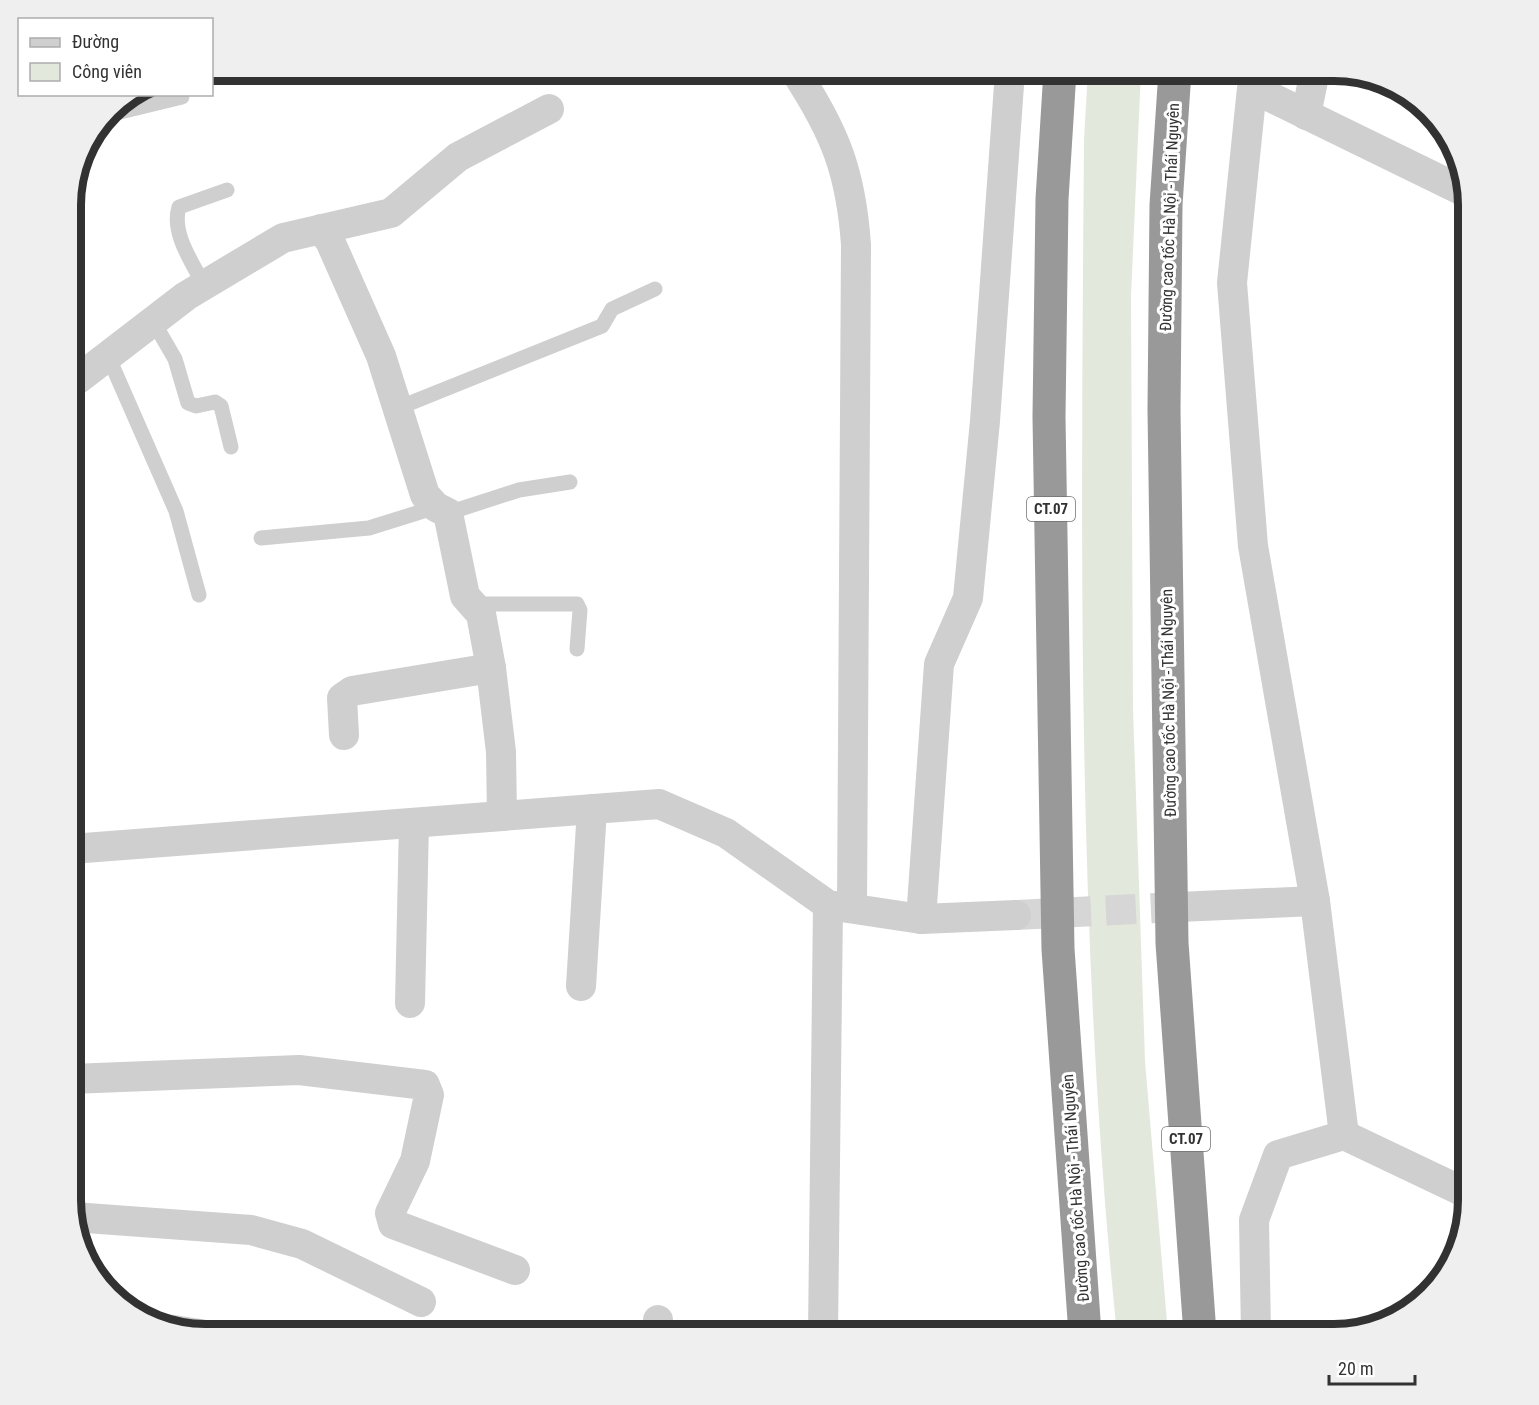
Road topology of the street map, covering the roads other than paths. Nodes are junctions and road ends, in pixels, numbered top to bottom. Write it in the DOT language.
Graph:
graph roads {
  1 [pos="802,81"];
  2 [pos="1009,81"];
  3 [pos="1059,81"];
  4 [pos="1174,81"];
  5 [pos="1313,81"];
  6 [pos="182,97"];
  7 [pos="549,109"];
  8 [pos="125,111"];
  9 [pos="1306,115"];
  10 [pos="1457,188"];
  11 [pos="227,190"];
  12 [pos="321,229"];
  13 [pos="204,285"];
  14 [pos="655,289"];
  15 [pos="153,321"];
  16 [pos="108,356"];
  17 [pos="81,377"];
  18 [pos="398,408"];
  19 [pos="231,447"];
  20 [pos="570,482"];
  21 [pos="442,510"];
  22 [pos="261,538"];
  23 [pos="199,595"];
  24 [pos="472,604"];
  25 [pos="577,649"];
  26 [pos="491,668"];
  27 [pos="344,735"];
  28 [pos="592,809"];
  29 [pos="502,816"];
  30 [pos="414,823"];
  31 [pos="81,848"];
  32 [pos="1314,901"];
  33 [pos="840,907"];
  34 [pos="1178,907"];
  35 [pos="1016,915"];
  36 [pos="921,919"];
  37 [pos="580,986"];
  38 [pos="410,1004"];
  39 [pos="81,1079"];
  40 [pos="1344,1135"];
  41 [pos="1458,1189"];
  42 [pos="82,1218"];
  43 [pos="515,1270"];
  44 [pos="421,1302"];
  45 [pos="823,1324"];
  46 [pos="1084,1324"];
  47 [pos="1199,1324"];
  48 [pos="1256,1324"];
  1 -- 33 [label="street"];
  2 -- 36 [label="street"];
  3 -- 46 [label="highway, Đường cao tốc Hà Nội - Thái Nguyên / CT.07"];
  4 -- 47 [label="highway, Đường cao tốc Hà Nội - Thái Nguyên / CT.07"];
  5 -- 9 [label="street"];
  6 -- 8 [label="lane"];
  7 -- 12 [label="street"];
  9 -- 10 [label="street"];
  9 -- 32 [label="street"];
  11 -- 13 [label="lane"];
  12 -- 13 [label="street"];
  12 -- 18 [label="street"];
  13 -- 15 [label="street"];
  14 -- 18 [label="lane"];
  15 -- 16 [label="street"];
  15 -- 19 [label="lane"];
  16 -- 17 [label="street"];
  16 -- 23 [label="lane"];
  18 -- 21 [label="street"];
  20 -- 21 [label="lane"];
  21 -- 22 [label="lane"];
  21 -- 24 [label="street"];
  24 -- 25 [label="lane"];
  24 -- 26 [label="street"];
  26 -- 27 [label="street"];
  26 -- 29 [label="street"];
  28 -- 29 [label="street"];
  28 -- 33 [label="street"];
  28 -- 37 [label="street"];
  29 -- 30 [label="street"];
  30 -- 31 [label="street"];
  30 -- 38 [label="street"];
  32 -- 34 [label="street"];
  32 -- 40 [label="street"];
  33 -- 36 [label="street"];
  33 -- 45 [label="street"];
  35 -- 36 [label="street"];
  39 -- 43 [label="street"];
  40 -- 41 [label="street"];
  40 -- 48 [label="street"];
  42 -- 44 [label="street"];
}
